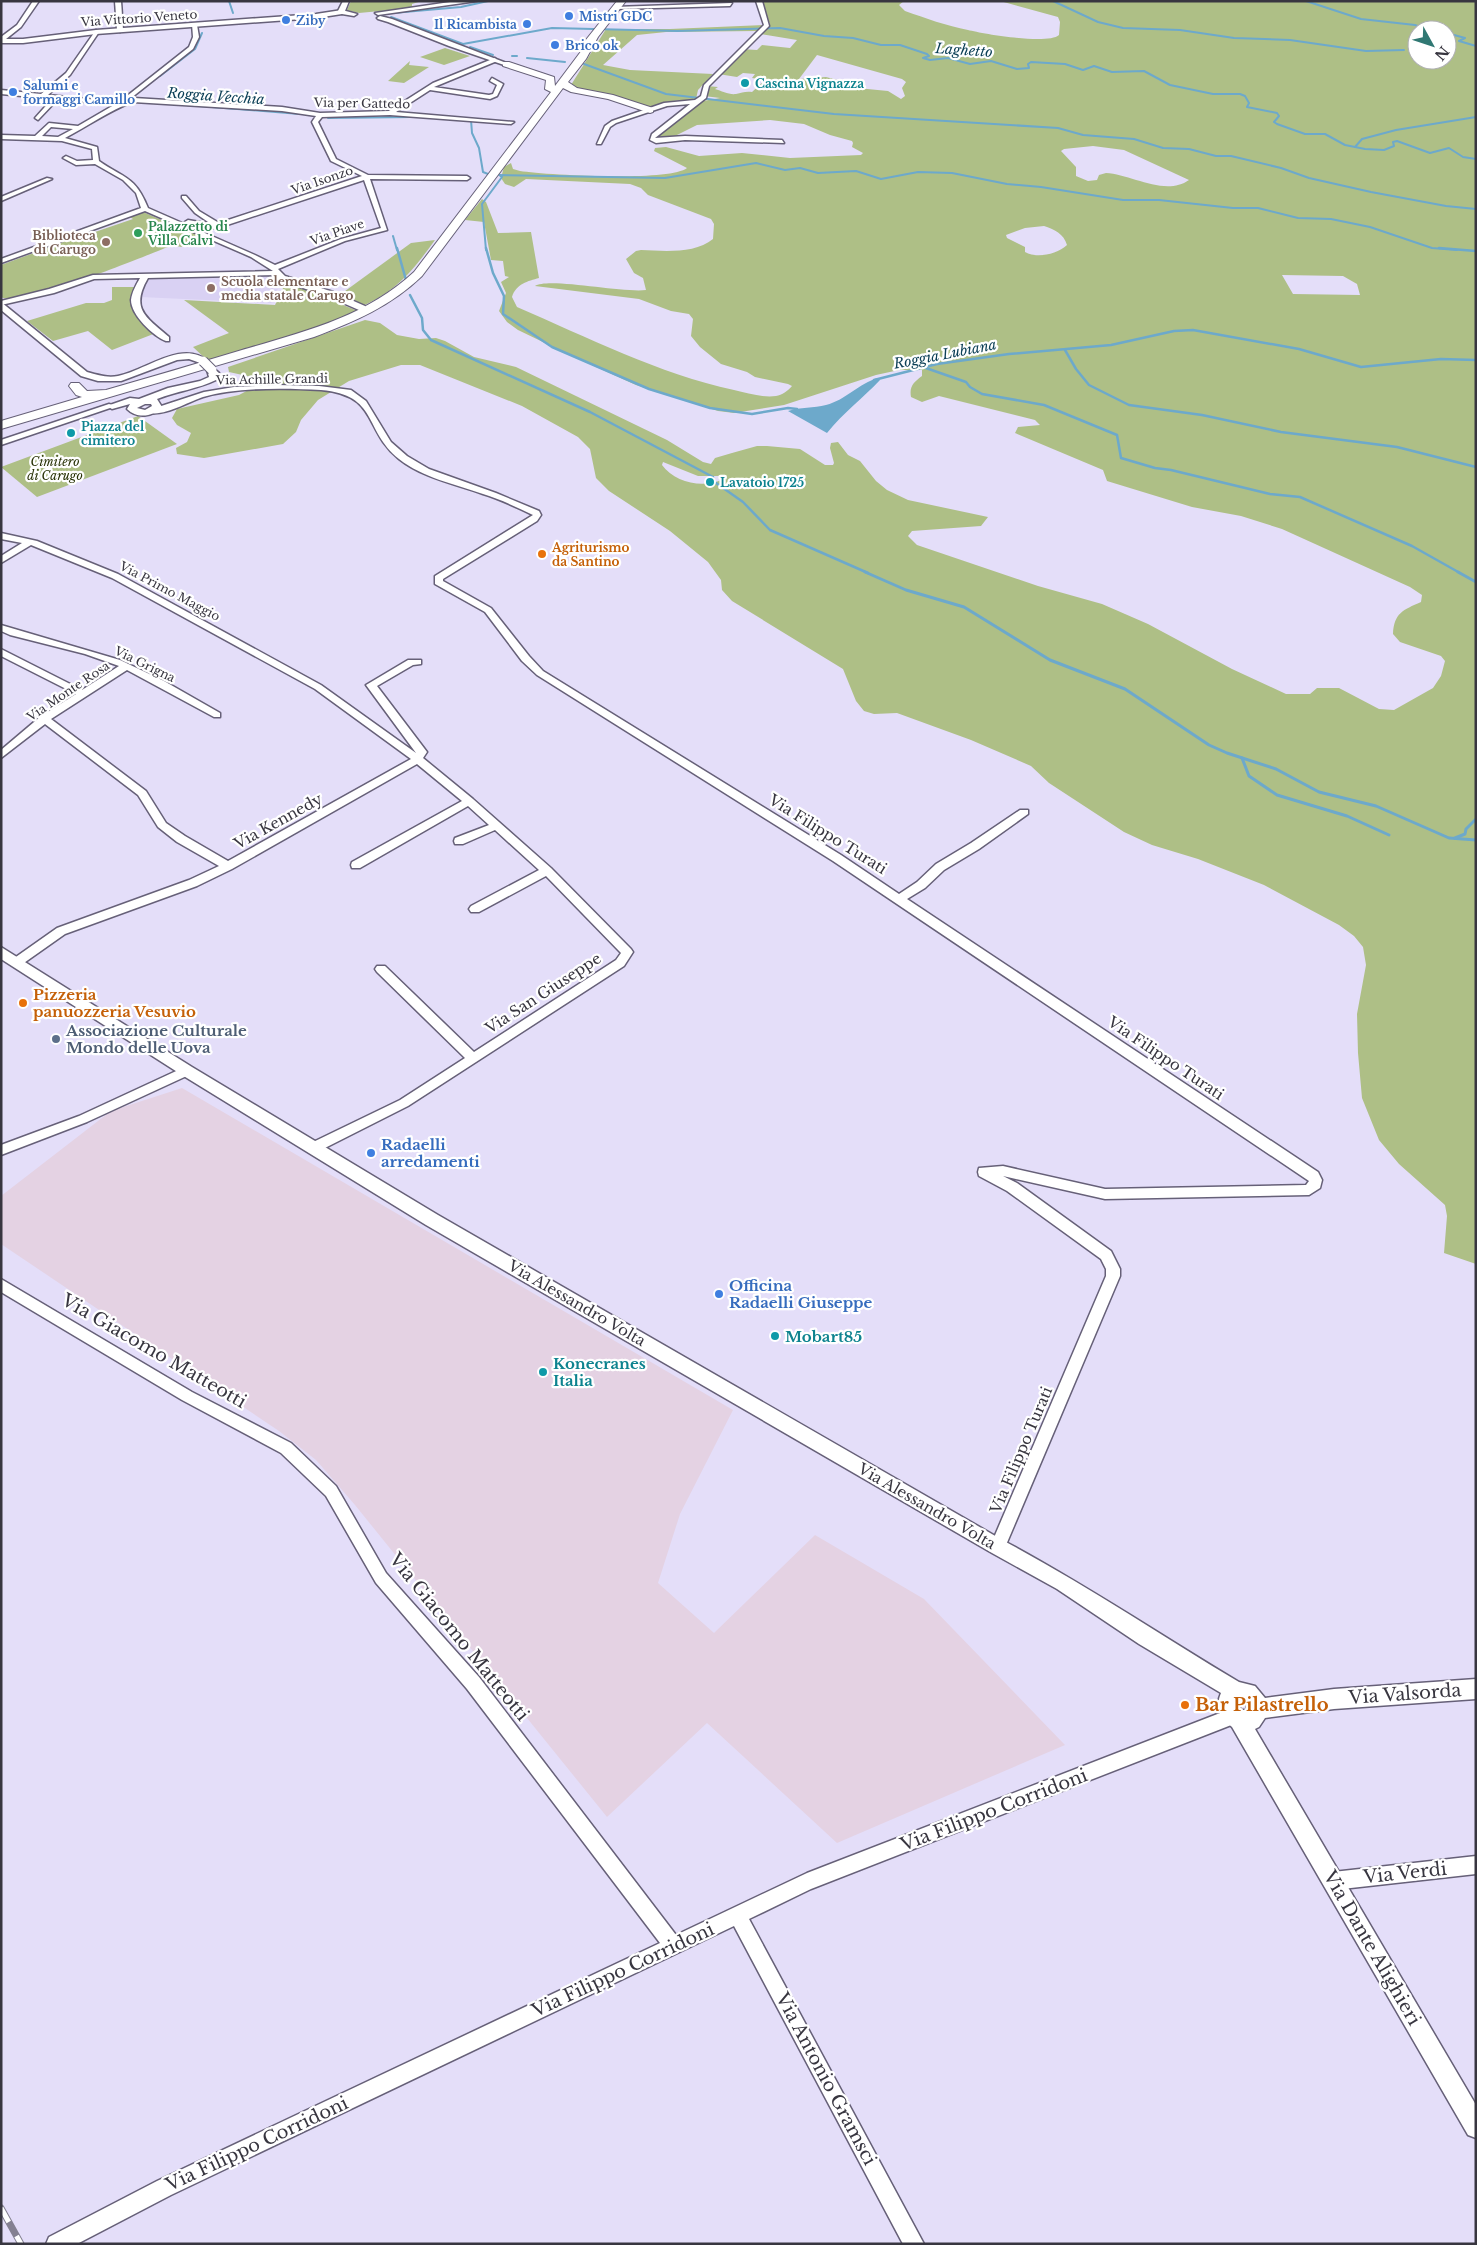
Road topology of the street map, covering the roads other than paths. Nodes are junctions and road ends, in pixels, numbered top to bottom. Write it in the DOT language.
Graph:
graph roads {
  1 [pos="36,1"];
  2 [pos="118,1"];
  3 [pos="346,1"];
  4 [pos="474,1"];
  5 [pos="759,1"];
  6 [pos="620,4"];
  7 [pos="730,4"];
  8 [pos="344,14"];
  9 [pos="198,27"];
  10 [pos="120,30"];
  11 [pos="96,32"];
  12 [pos="598,33"];
  13 [pos="3,41"];
  14 [pos="574,59"];
  15 [pos="495,60"];
  16 [pos="506,64"];
  17 [pos="535,74"];
  18 [pos="492,80"];
  19 [pos="562,84"];
  20 [pos="428,88"];
  21 [pos="550,89"];
  22 [pos="1,92"];
  23 [pos="582,92"];
  24 [pos="43,96"];
  25 [pos="57,97"];
  26 [pos="131,99"];
  27 [pos="697,102"];
  28 [pos="544,108"];
  29 [pos="650,110"];
  30 [pos="390,113"];
  31 [pos="320,114"];
  32 [pos="38,118"];
  33 [pos="511,122"];
  34 [pos="531,122"];
  35 [pos="80,128"];
  36 [pos="1,137"];
  37 [pos="37,138"];
  38 [pos="59,139"];
  39 [pos="782,142"];
  40 [pos="599,143"];
  41 [pos="66,158"];
  42 [pos="96,162"];
  43 [pos="367,177"];
  44 [pos="467,178"];
  45 [pos="49,179"];
  46 [pos="184,196"];
  47 [pos="1,199"];
  48 [pos="145,209"];
  49 [pos="166,219"];
  50 [pos="218,226"];
  51 [pos="1,261"];
  52 [pos="275,270"];
  53 [pos="145,276"];
  54 [pos="1,304"];
  55 [pos="362,308"];
  56 [pos="166,339"];
  57 [pos="200,364"];
  58 [pos="84,374"];
  59 [pos="174,375"];
  60 [pos="76,386"];
  61 [pos="145,402"];
  62 [pos="176,404"];
  63 [pos="112,406"];
  64 [pos="150,411"];
  65 [pos="29,417"];
  66 [pos="1,426"];
  67 [pos="1,443"];
  68 [pos="536,513"];
  69 [pos="1,536"];
  70 [pos="30,542"];
  71 [pos="1,560"];
  72 [pos="1,628"];
  73 [pos="1,652"];
  74 [pos="418,662"];
  75 [pos="126,666"];
  76 [pos="83,694"];
  77 [pos="217,715"];
  78 [pos="44,719"];
  79 [pos="1,756"];
  80 [pos="418,759"];
  81 [pos="469,801"];
  82 [pos="1024,812"];
  83 [pos="494,826"];
  84 [pos="459,841"];
  85 [pos="356,865"];
  86 [pos="228,866"];
  87 [pos="547,871"];
  88 [pos="899,898"];
  89 [pos="475,909"];
  90 [pos="1,952"];
  91 [pos="627,952"];
  92 [pos="17,962"];
  93 [pos="381,969"];
  94 [pos="473,1058"];
  95 [pos="187,1071"];
  96 [pos="313,1148"];
  97 [pos="1,1150"];
  98 [pos="1,1285"];
  99 [pos="998,1547"];
  100 [pos="1476,1689"];
  101 [pos="1241,1708"];
  102 [pos="1476,1865"];
  103 [pos="1334,1881"];
  104 [pos="738,1915"];
  105 [pos="673,1946"];
  106 [pos="1476,2127"];
  107 [pos="56,2244"];
  108 [pos="914,2244"];
  1 -- 13 [label="street"];
  2 -- 10 [label="street"];
  3 -- 8 [label="street"];
  4 -- 15 [label="street"];
  5 -- 27 [label="street"];
  6 -- 7 [label="street"];
  6 -- 12 [label="main road"];
  8 -- 9 [label="street, Via Vittorio Veneto"];
  9 -- 10 [label="street, Via Vittorio Veneto"];
  9 -- 26 [label="street"];
  10 -- 11 [label="street, Via Vittorio Veneto"];
  11 -- 13 [label="street, Via Vittorio Veneto"];
  11 -- 24 [label="street"];
  12 -- 14 [label="main road"];
  12 -- 19 [label="main road"];
  14 -- 17 [label="main road"];
  14 -- 21 [label="main road"];
  15 -- 16 [label="street"];
  15 -- 20 [label="street"];
  16 -- 17 [label="main road"];
  17 -- 21 [label="main road"];
  18 -- 20 [label="street"];
  19 -- 23 [label="main road"];
  19 -- 28 [label="main road"];
  20 -- 30 [label="street"];
  21 -- 34 [label="main road"];
  22 -- 24 [label="street, Via per Gattedo"];
  23 -- 28 [label="main road"];
  23 -- 29 [label="main road"];
  24 -- 25 [label="street, Via per Gattedo"];
  25 -- 26 [label="street, Via per Gattedo"];
  25 -- 32 [label="street"];
  26 -- 31 [label="street, Via per Gattedo"];
  26 -- 35 [label="street"];
  27 -- 29 [label="street"];
  27 -- 39 [label="street"];
  28 -- 34 [label="main road"];
  29 -- 40 [label="street"];
  30 -- 31 [label="street, Via per Gattedo"];
  30 -- 33 [label="street, Via per Gattedo"];
  31 -- 43 [label="street"];
  34 -- 57 [label="main road"];
  35 -- 37 [label="street"];
  35 -- 38 [label="street"];
  36 -- 37 [label="street"];
  37 -- 38 [label="street"];
  38 -- 42 [label="street"];
  41 -- 42 [label="street"];
  42 -- 48 [label="street"];
  43 -- 44 [label="street, Via Isonzo"];
  43 -- 50 [label="street, Via Isonzo"];
  43 -- 52 [label="street, Via Piave"];
  45 -- 47 [label="street"];
  46 -- 50 [label="street"];
  48 -- 49 [label="street"];
  48 -- 51 [label="street"];
  49 -- 50 [label="street, Via Isonzo"];
  49 -- 52 [label="street"];
  52 -- 53 [label="street"];
  52 -- 55 [label="street"];
  53 -- 54 [label="street"];
  53 -- 56 [label="street"];
  54 -- 58 [label="street"];
  57 -- 58 [label="street"];
  57 -- 59 [label="main road"];
  57 -- 61 [label="street, bridge"];
  57 -- 61 [label="main road"];
  58 -- 60 [label="main road"];
  59 -- 60 [label="main road"];
  59 -- 65 [label="main road"];
  60 -- 65 [label="main road"];
  61 -- 62 [label="street, Via Achille Grandi"];
  61 -- 63 [label="street"];
  61 -- 64 [label="street"];
  61 -- 64 [label="street"];
  62 -- 64 [label="street, Via Achille Grandi"];
  62 -- 68 [label="street, Via Achille Grandi"];
  63 -- 65 [label="main road"];
  63 -- 67 [label="street"];
  65 -- 66 [label="main road"];
  68 -- 88 [label="street, Via Filippo Turati"];
  69 -- 70 [label="street, Via Primo Maggio"];
  70 -- 71 [label="street"];
  70 -- 80 [label="street, Via Primo Maggio"];
  72 -- 75 [label="street, Via Grigna"];
  73 -- 76 [label="street"];
  74 -- 80 [label="street"];
  75 -- 76 [label="street, Via Monte Rosa"];
  75 -- 77 [label="street, Via Grigna"];
  76 -- 78 [label="street, Via Monte Rosa"];
  78 -- 79 [label="street, Via Monte Rosa"];
  78 -- 86 [label="street"];
  80 -- 81 [label="street, Via Primo Maggio"];
  80 -- 86 [label="street, Via Kennedy"];
  81 -- 83 [label="street, Via Primo Maggio"];
  81 -- 85 [label="street"];
  82 -- 88 [label="street"];
  83 -- 84 [label="street"];
  83 -- 87 [label="street, Via Primo Maggio"];
  86 -- 92 [label="street, Via Kennedy"];
  87 -- 89 [label="street"];
  87 -- 91 [label="street, Via Primo Maggio"];
  88 -- 99 [label="street, Via Filippo Turati"];
  90 -- 92 [label="street, Via Alessandro Volta"];
  91 -- 94 [label="street, Via San Giuseppe"];
  92 -- 95 [label="street, Via Alessandro Volta"];
  93 -- 94 [label="street"];
  94 -- 96 [label="street, Via San Giuseppe"];
  95 -- 96 [label="street, Via Alessandro Volta"];
  95 -- 97 [label="street"];
  96 -- 99 [label="street, Via Alessandro Volta"];
  98 -- 105 [label="street, Via Giacomo Matteotti"];
  99 -- 101 [label="street, Via Alessandro Volta"];
  100 -- 101 [label="street, Via Valsorda"];
  101 -- 103 [label="street, Via Dante Alighieri"];
  101 -- 104 [label="street, Via Filippo Corridoni"];
  102 -- 103 [label="street, Via Verdi"];
  103 -- 106 [label="street, Via Dante Alighieri"];
  104 -- 105 [label="street, Via Filippo Corridoni"];
  104 -- 108 [label="street, Via Antonio Gramsci"];
  105 -- 107 [label="street, Via Filippo Corridoni"];
}
